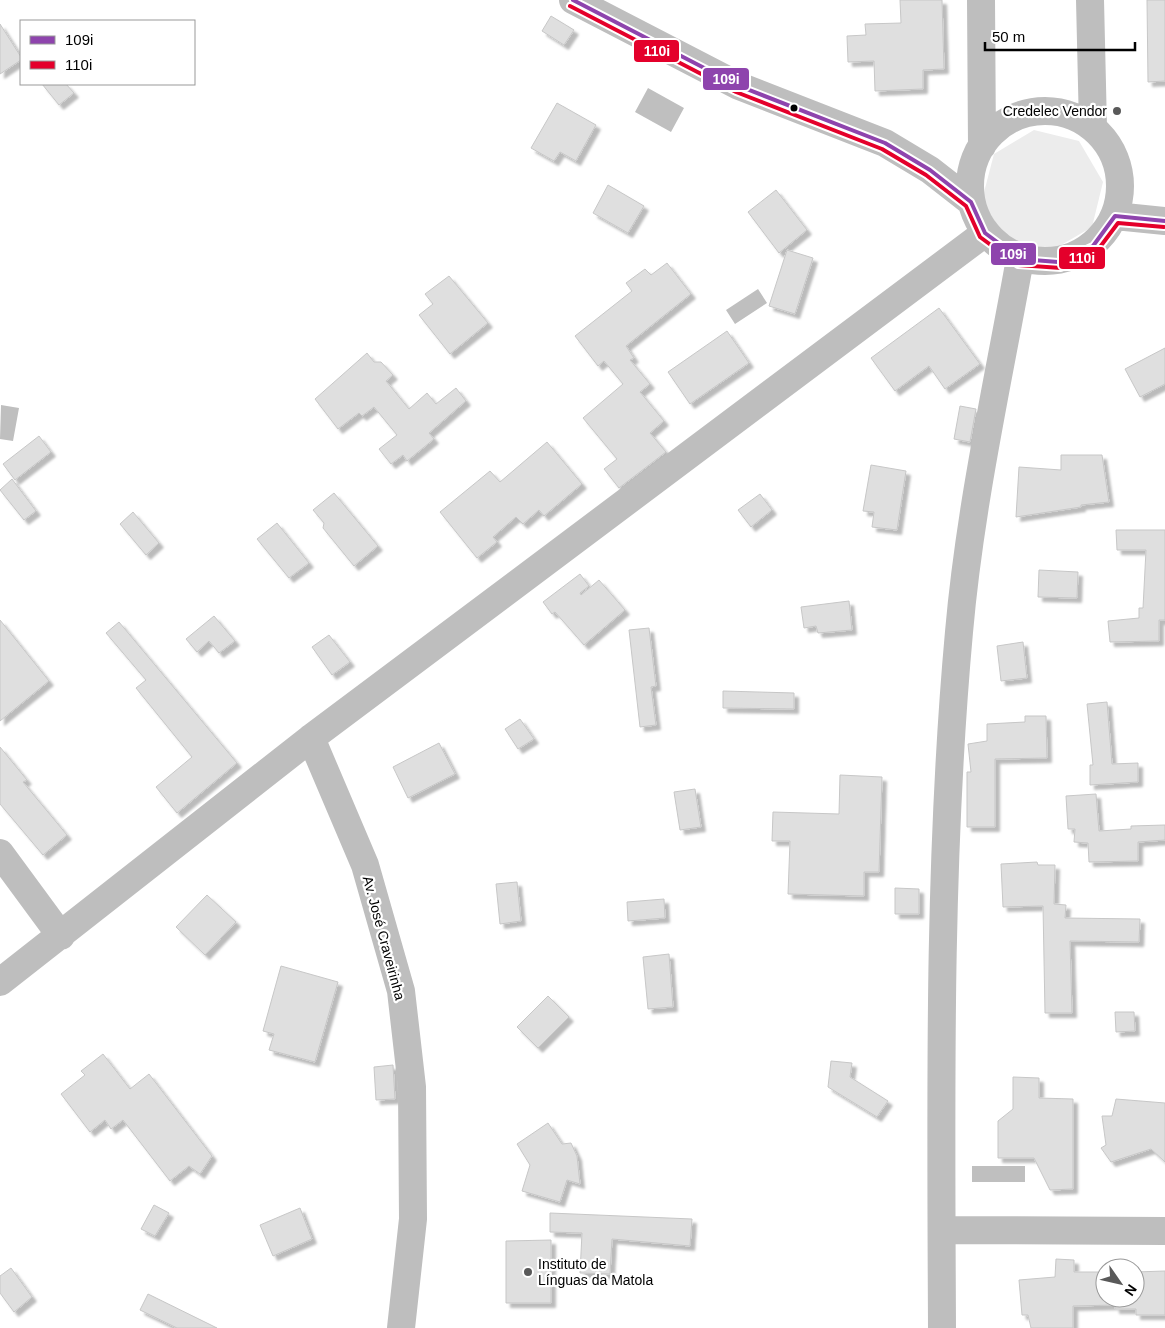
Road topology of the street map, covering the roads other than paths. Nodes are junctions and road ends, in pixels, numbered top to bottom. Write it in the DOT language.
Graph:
graph roads {
  1 [pos="573,0"];
  2 [pos="980,0"];
  3 [pos="1090,0"];
  4 [pos="1093,127"];
  5 [pos="982,146"];
  6 [pos="971,202"];
  7 [pos="1116,216"];
  8 [pos="1165,221"];
  9 [pos="985,233"];
  10 [pos="1020,259"];
  11 [pos="311,738"];
  12 [pos="0,854"];
  13 [pos="61,936"];
  14 [pos="0,982"];
  15 [pos="942,1230"];
  16 [pos="1165,1231"];
  17 [pos="401,1328"];
  18 [pos="942,1328"];
  1 -- 6 [label="street"];
  2 -- 5 [label="street"];
  3 -- 4 [label="street"];
  4 -- 5 [label="street"];
  4 -- 7 [label="street"];
  5 -- 6 [label="street"];
  6 -- 9 [label="street"];
  7 -- 8 [label="street"];
  7 -- 10 [label="street"];
  9 -- 10 [label="street"];
  9 -- 11 [label="street"];
  10 -- 15 [label="street"];
  11 -- 13 [label="street"];
  11 -- 17 [label="street, Av. José Craveirinha"];
  12 -- 13 [label="street"];
  13 -- 14 [label="street"];
  15 -- 16 [label="street"];
  15 -- 18 [label="street"];
}
